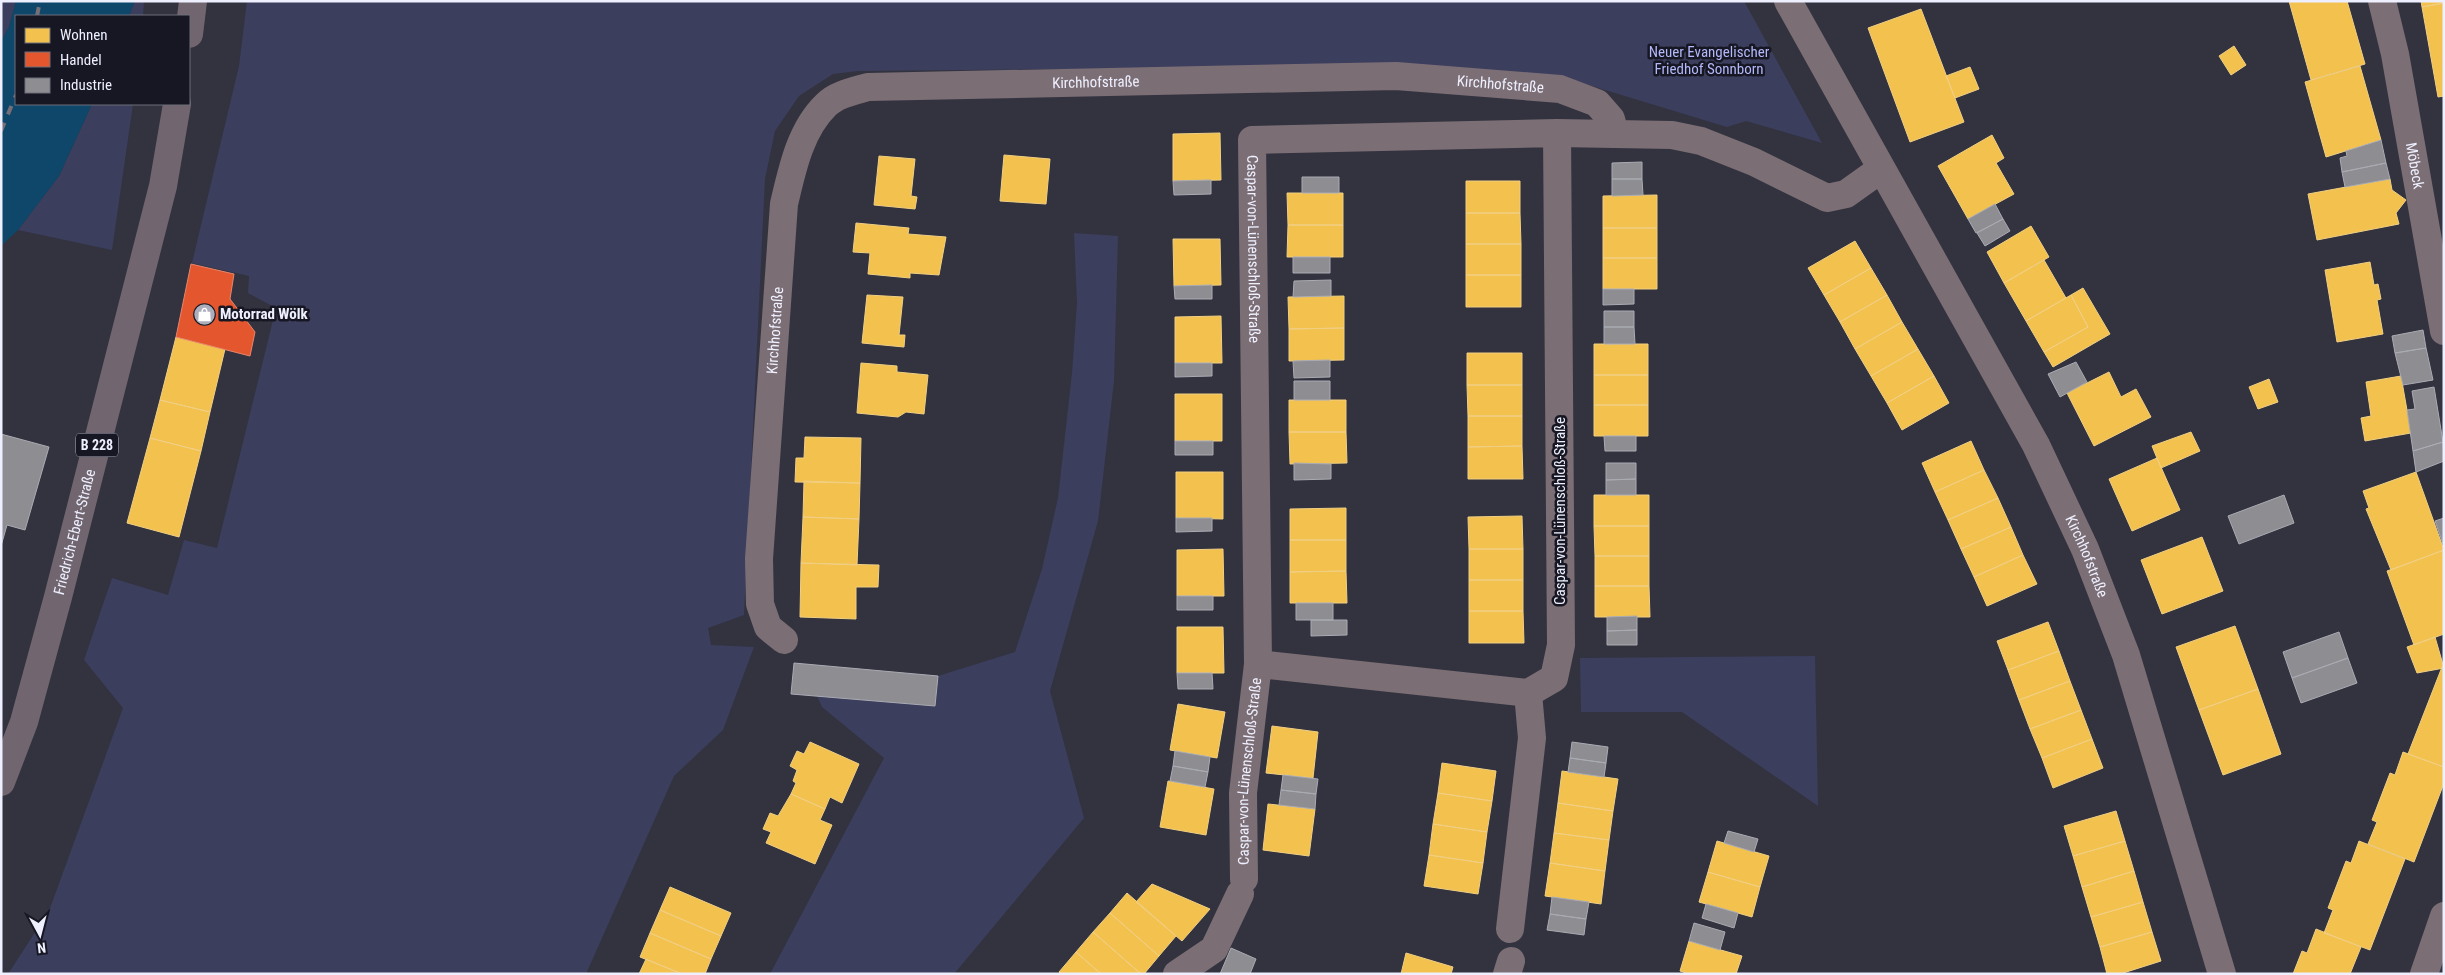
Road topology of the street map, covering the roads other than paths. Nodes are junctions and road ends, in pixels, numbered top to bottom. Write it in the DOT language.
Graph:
graph roads {
  1 [pos="193,1"];
  2 [pos="1788,1"];
  3 [pos="2382,1"];
  4 [pos="190,26"];
  5 [pos="177,105"];
  6 [pos="1557,133"];
  7 [pos="1615,134"];
  8 [pos="1881,169"];
  9 [pos="2444,331"];
  10 [pos="784,640"];
  11 [pos="1258,664"];
  12 [pos="1528,694"];
  13 [pos="1,782"];
  14 [pos="2444,916"];
  15 [pos="1510,929"];
  16 [pos="1177,974"];
  17 [pos="2222,974"];
  18 [pos="2424,974"];
  1 -- 4 [label="main road"];
  2 -- 8 [label="street, Kirchhofstraße"];
  3 -- 9 [label="street, Möbeck"];
  5 -- 13 [label="main road, Friedrich-Ebert-Straße / B 228"];
  6 -- 7 [label="street, Caspar-von-Lünenschloß-Straße"];
  6 -- 11 [label="street, Caspar-von-Lünenschloß-Straße"];
  6 -- 12 [label="street, Caspar-von-Lünenschloß-Straße"];
  7 -- 8 [label="street"];
  7 -- 10 [label="street, Kirchhofstraße"];
  8 -- 17 [label="street, Kirchhofstraße"];
  11 -- 12 [label="street, Caspar-von-Lünenschloß-Straße"];
  11 -- 16 [label="street, Caspar-von-Lünenschloß-Straße"];
  12 -- 15 [label="street"];
  14 -- 18 [label="street"];
}
